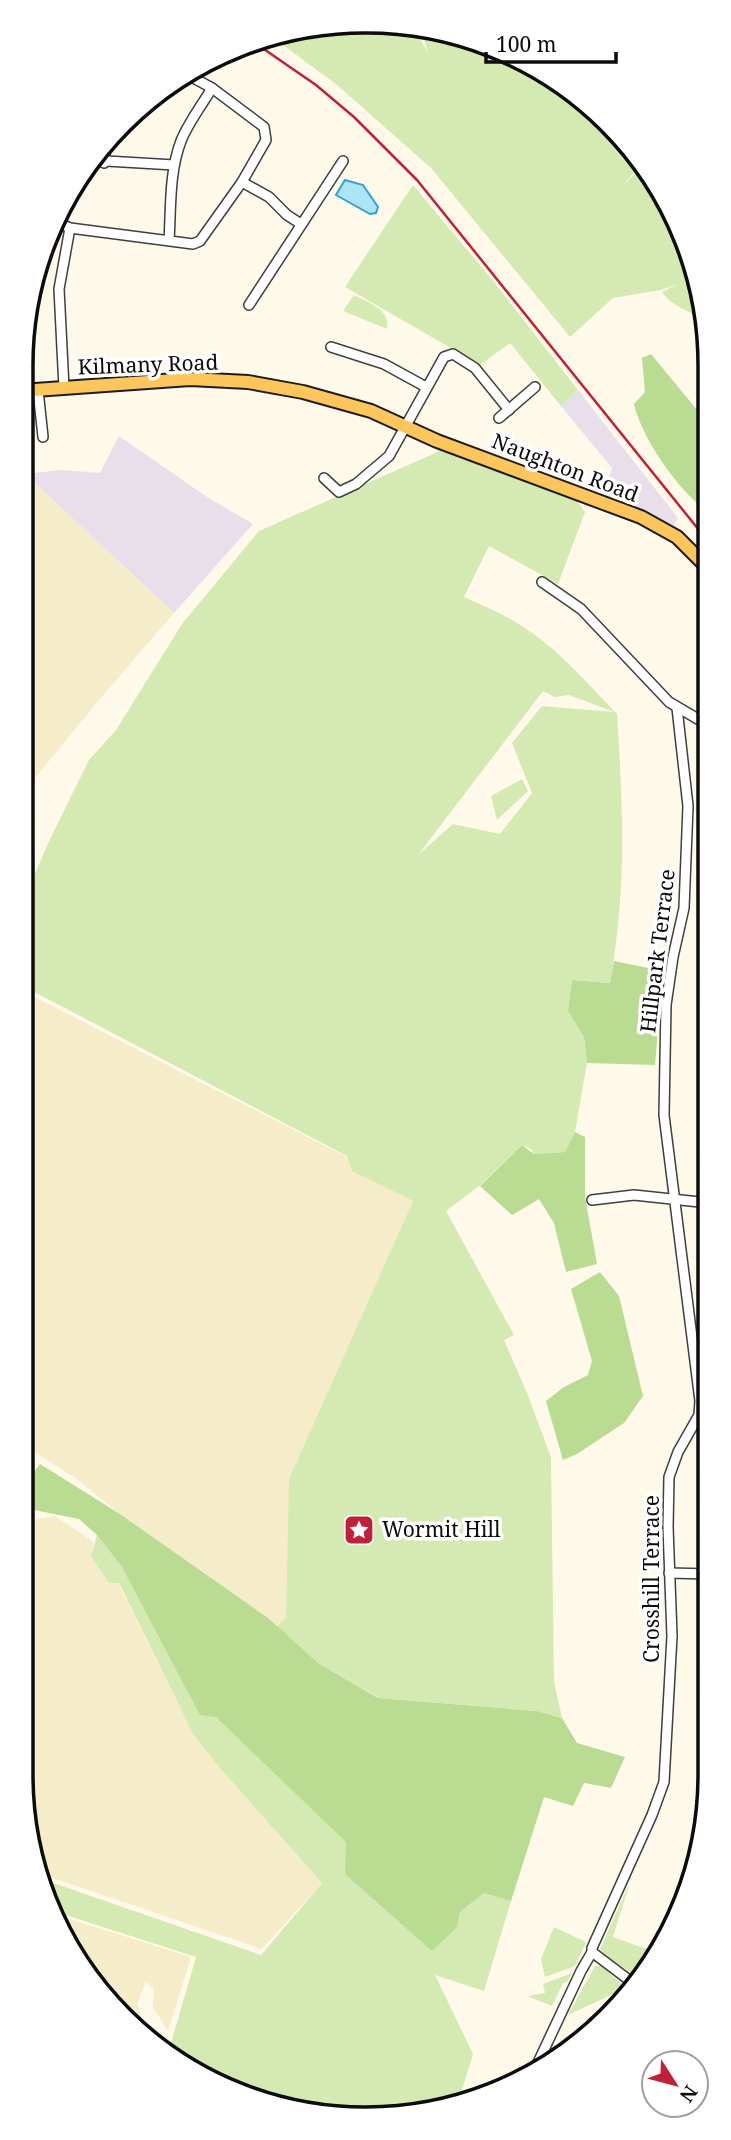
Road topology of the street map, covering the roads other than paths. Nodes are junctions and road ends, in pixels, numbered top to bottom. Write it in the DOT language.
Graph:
graph roads {
  1 [pos="196,80"];
  2 [pos="212,88"];
  3 [pos="343,161"];
  4 [pos="104,163"];
  5 [pos="174,165"];
  6 [pos="242,181"];
  7 [pos="302,224"];
  8 [pos="65,226"];
  9 [pos="70,228"];
  10 [pos="169,241"];
  11 [pos="249,305"];
  12 [pos="331,347"];
  13 [pos="426,387"];
  14 [pos="535,387"];
  15 [pos="64,388"];
  16 [pos="33,390"];
  17 [pos="38,390"];
  18 [pos="509,410"];
  19 [pos="499,418"];
  20 [pos="400,425"];
  21 [pos="43,437"];
  22 [pos="324,478"];
  23 [pos="698,558"];
  24 [pos="542,582"];
  25 [pos="677,708"];
  26 [pos="698,720"];
  27 [pos="674,1199"];
  28 [pos="592,1200"];
  29 [pos="698,1204"];
  30 [pos="698,1385"];
  31 [pos="698,1417"];
  32 [pos="669,1573"];
  33 [pos="698,1574"];
  34 [pos="592,1952"];
  35 [pos="627,1979"];
  36 [pos="541,2057"];
  1 -- 2 [label="street"];
  2 -- 5 [label="street"];
  2 -- 6 [label="street"];
  3 -- 7 [label="street"];
  4 -- 5 [label="street"];
  5 -- 10 [label="street"];
  6 -- 7 [label="street"];
  6 -- 10 [label="street"];
  7 -- 11 [label="street"];
  8 -- 9 [label="street"];
  9 -- 10 [label="street"];
  9 -- 15 [label="street"];
  12 -- 13 [label="street"];
  13 -- 18 [label="street"];
  13 -- 20 [label="street"];
  14 -- 18 [label="street"];
  15 -- 17 [label="main road, Kilmany Road"];
  15 -- 20 [label="main road, Kilmany Road"];
  16 -- 17 [label="main road, Kilmany Road"];
  17 -- 21 [label="street"];
  18 -- 19 [label="street"];
  20 -- 22 [label="street"];
  20 -- 23 [label="main road, Naughton Road"];
  24 -- 25 [label="street"];
  25 -- 26 [label="street"];
  25 -- 27 [label="street, Hillpark Terrace"];
  27 -- 28 [label="street"];
  27 -- 29 [label="street"];
  27 -- 30 [label="street, Crosshill Terrace"];
  31 -- 32 [label="street, Crosshill Terrace"];
  32 -- 33 [label="street"];
  32 -- 34 [label="street, Crosshill Terrace"];
  34 -- 35 [label="street"];
  34 -- 36 [label="street, Crosshill Terrace"];
}
